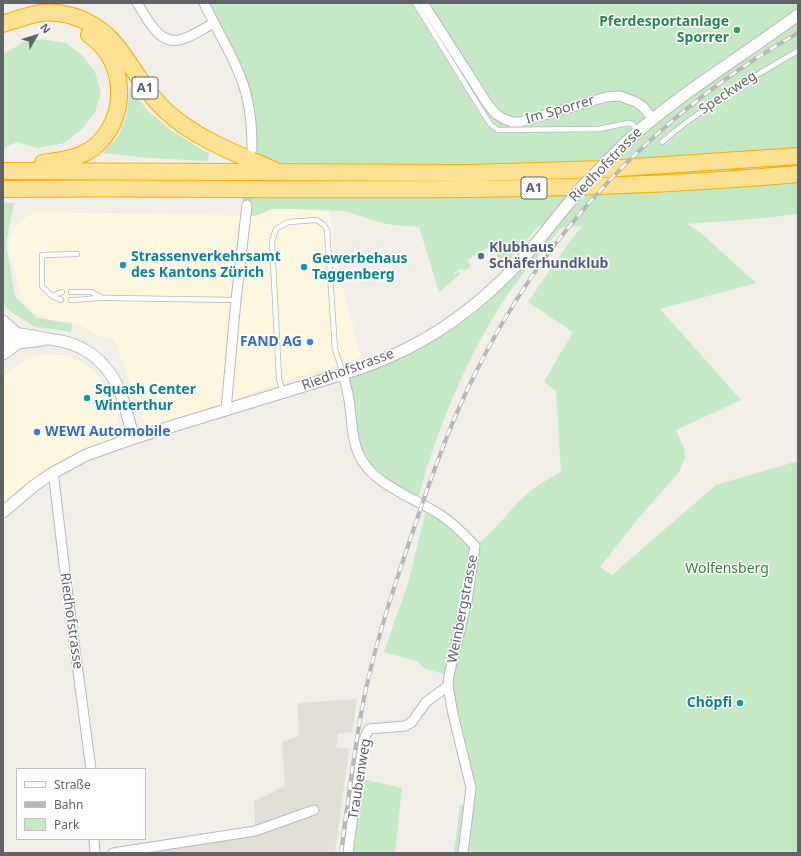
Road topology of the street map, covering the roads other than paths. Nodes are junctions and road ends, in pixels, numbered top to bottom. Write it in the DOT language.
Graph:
graph roads {
  1 [pos="137,3"];
  2 [pos="204,3"];
  3 [pos="415,3"];
  4 [pos="423,3"];
  5 [pos="798,15"];
  6 [pos="214,23"];
  7 [pos="3,24"];
  8 [pos="3,36"];
  9 [pos="798,51"];
  10 [pos="653,119"];
  11 [pos="639,131"];
  12 [pos="662,142"];
  13 [pos="252,149"];
  14 [pos="798,156"];
  15 [pos="3,171"];
  16 [pos="280,173"];
  17 [pos="798,174"];
  18 [pos="3,189"];
  19 [pos="247,205"];
  20 [pos="77,254"];
  21 [pos="62,292"];
  22 [pos="72,292"];
  23 [pos="52,296"];
  24 [pos="101,297"];
  25 [pos="62,300"];
  26 [pos="71,300"];
  27 [pos="236,300"];
  28 [pos="3,321"];
  29 [pos="3,332"];
  30 [pos="17,338"];
  31 [pos="3,342"];
  32 [pos="3,354"];
  33 [pos="342,371"];
  34 [pos="284,392"];
  35 [pos="226,410"];
  36 [pos="134,438"];
  37 [pos="51,474"];
  38 [pos="3,512"];
  39 [pos="448,686"];
  40 [pos="91,768"];
  41 [pos="314,810"];
  42 [pos="94,840"];
  43 [pos="95,853"];
  44 [pos="112,853"];
  45 [pos="348,853"];
  46 [pos="463,853"];
  1 -- 6 [label="street"];
  2 -- 6 [label="street"];
  3 -- 11 [label="lane"];
  4 -- 10 [label="street, Im Sporrer"];
  5 -- 10 [label="street, Riedhofstrasse"];
  6 -- 13 [label="street"];
  7 -- 16 [label="highway, A1"];
  8 -- 15 [label="highway, A1"];
  9 -- 12 [label="lane, Speckweg"];
  10 -- 11 [label="street, Riedhofstrasse"];
  11 -- 33 [label="street, Riedhofstrasse, bridge"];
  14 -- 16 [label="highway, A1"];
  15 -- 16 [label="highway, A1"];
  17 -- 18 [label="highway, A1"];
  19 -- 27 [label="street"];
  20 -- 23 [label="lane"];
  21 -- 23 [label="lane"];
  22 -- 24 [label="lane"];
  23 -- 25 [label="lane"];
  24 -- 26 [label="lane"];
  24 -- 27 [label="lane"];
  27 -- 35 [label="street"];
  28 -- 30 [label="street"];
  29 -- 30 [label="street"];
  30 -- 31 [label="street"];
  30 -- 32 [label="street"];
  30 -- 36 [label="street"];
  33 -- 34 [label="street, Riedhofstrasse"];
  33 -- 34 [label="lane"];
  33 -- 39 [label="street, Weinbergstrasse"];
  34 -- 35 [label="street, Riedhofstrasse"];
  35 -- 36 [label="street, Riedhofstrasse"];
  36 -- 37 [label="street, Riedhofstrasse"];
  37 -- 38 [label="street, Riedhofstrasse"];
  37 -- 40 [label="street, Riedhofstrasse"];
  39 -- 45 [label="street, Traubenweg"];
  39 -- 46 [label="street, Weinbergstrasse"];
  41 -- 44 [label="street"];
  42 -- 43 [label="street"];
}
